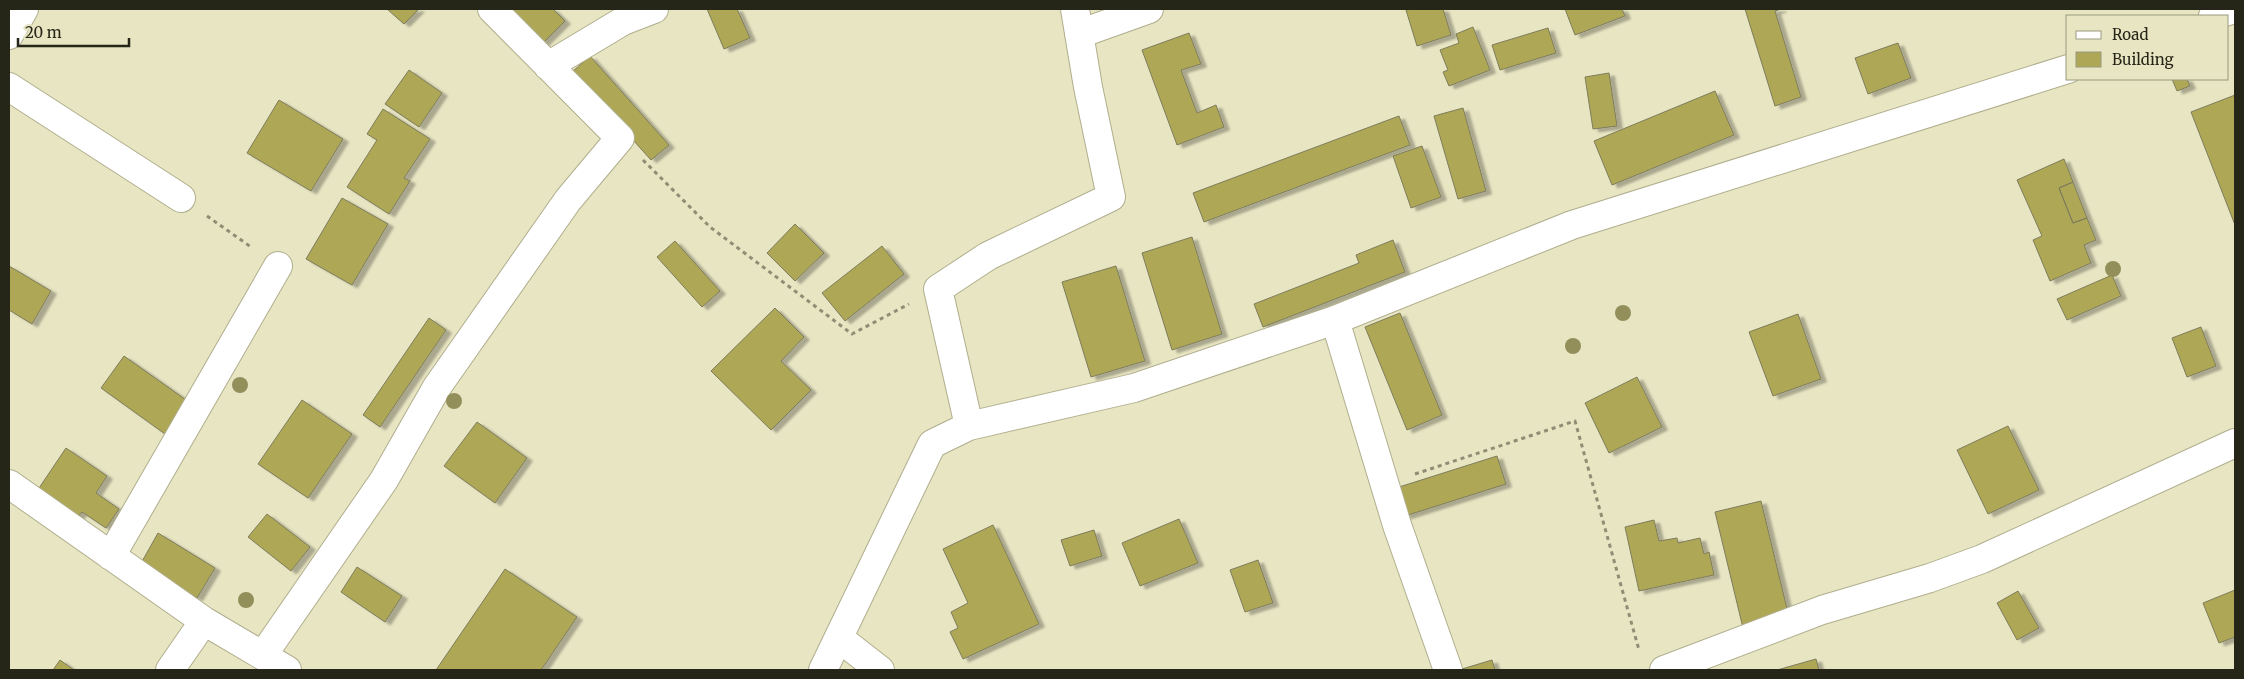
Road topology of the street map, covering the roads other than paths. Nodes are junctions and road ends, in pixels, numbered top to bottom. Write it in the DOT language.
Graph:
graph roads {
  1 [pos="24,9"];
  2 [pos="492,9"];
  3 [pos="654,9"];
  4 [pos="1149,9"];
  5 [pos="2234,9"];
  6 [pos="2216,15"];
  7 [pos="1077,21"];
  8 [pos="9,35"];
  9 [pos="548,66"];
  10 [pos="2066,70"];
  11 [pos="9,87"];
  12 [pos="181,198"];
  13 [pos="278,266"];
  14 [pos="1335,320"];
  15 [pos="969,426"];
  16 [pos="2235,443"];
  17 [pos="9,484"];
  18 [pos="111,556"];
  19 [pos="204,621"];
  20 [pos="839,638"];
  21 [pos="263,655"];
  22 [pos="170,670"];
  23 [pos="287,670"];
  24 [pos="823,670"];
  25 [pos="880,670"];
  26 [pos="1448,670"];
  27 [pos="1664,670"];
  1 -- 8 [label="street"];
  2 -- 9 [label="street"];
  3 -- 9 [label="street"];
  4 -- 7 [label="street"];
  5 -- 6 [label="street"];
  7 -- 15 [label="street"];
  9 -- 21 [label="street"];
  10 -- 14 [label="street"];
  11 -- 12 [label="street"];
  13 -- 18 [label="street"];
  14 -- 15 [label="street"];
  14 -- 26 [label="street"];
  15 -- 20 [label="street"];
  16 -- 27 [label="street"];
  17 -- 18 [label="street"];
  18 -- 19 [label="street"];
  19 -- 21 [label="street"];
  19 -- 22 [label="street"];
  20 -- 24 [label="street"];
  20 -- 25 [label="street"];
  21 -- 23 [label="street"];
}
